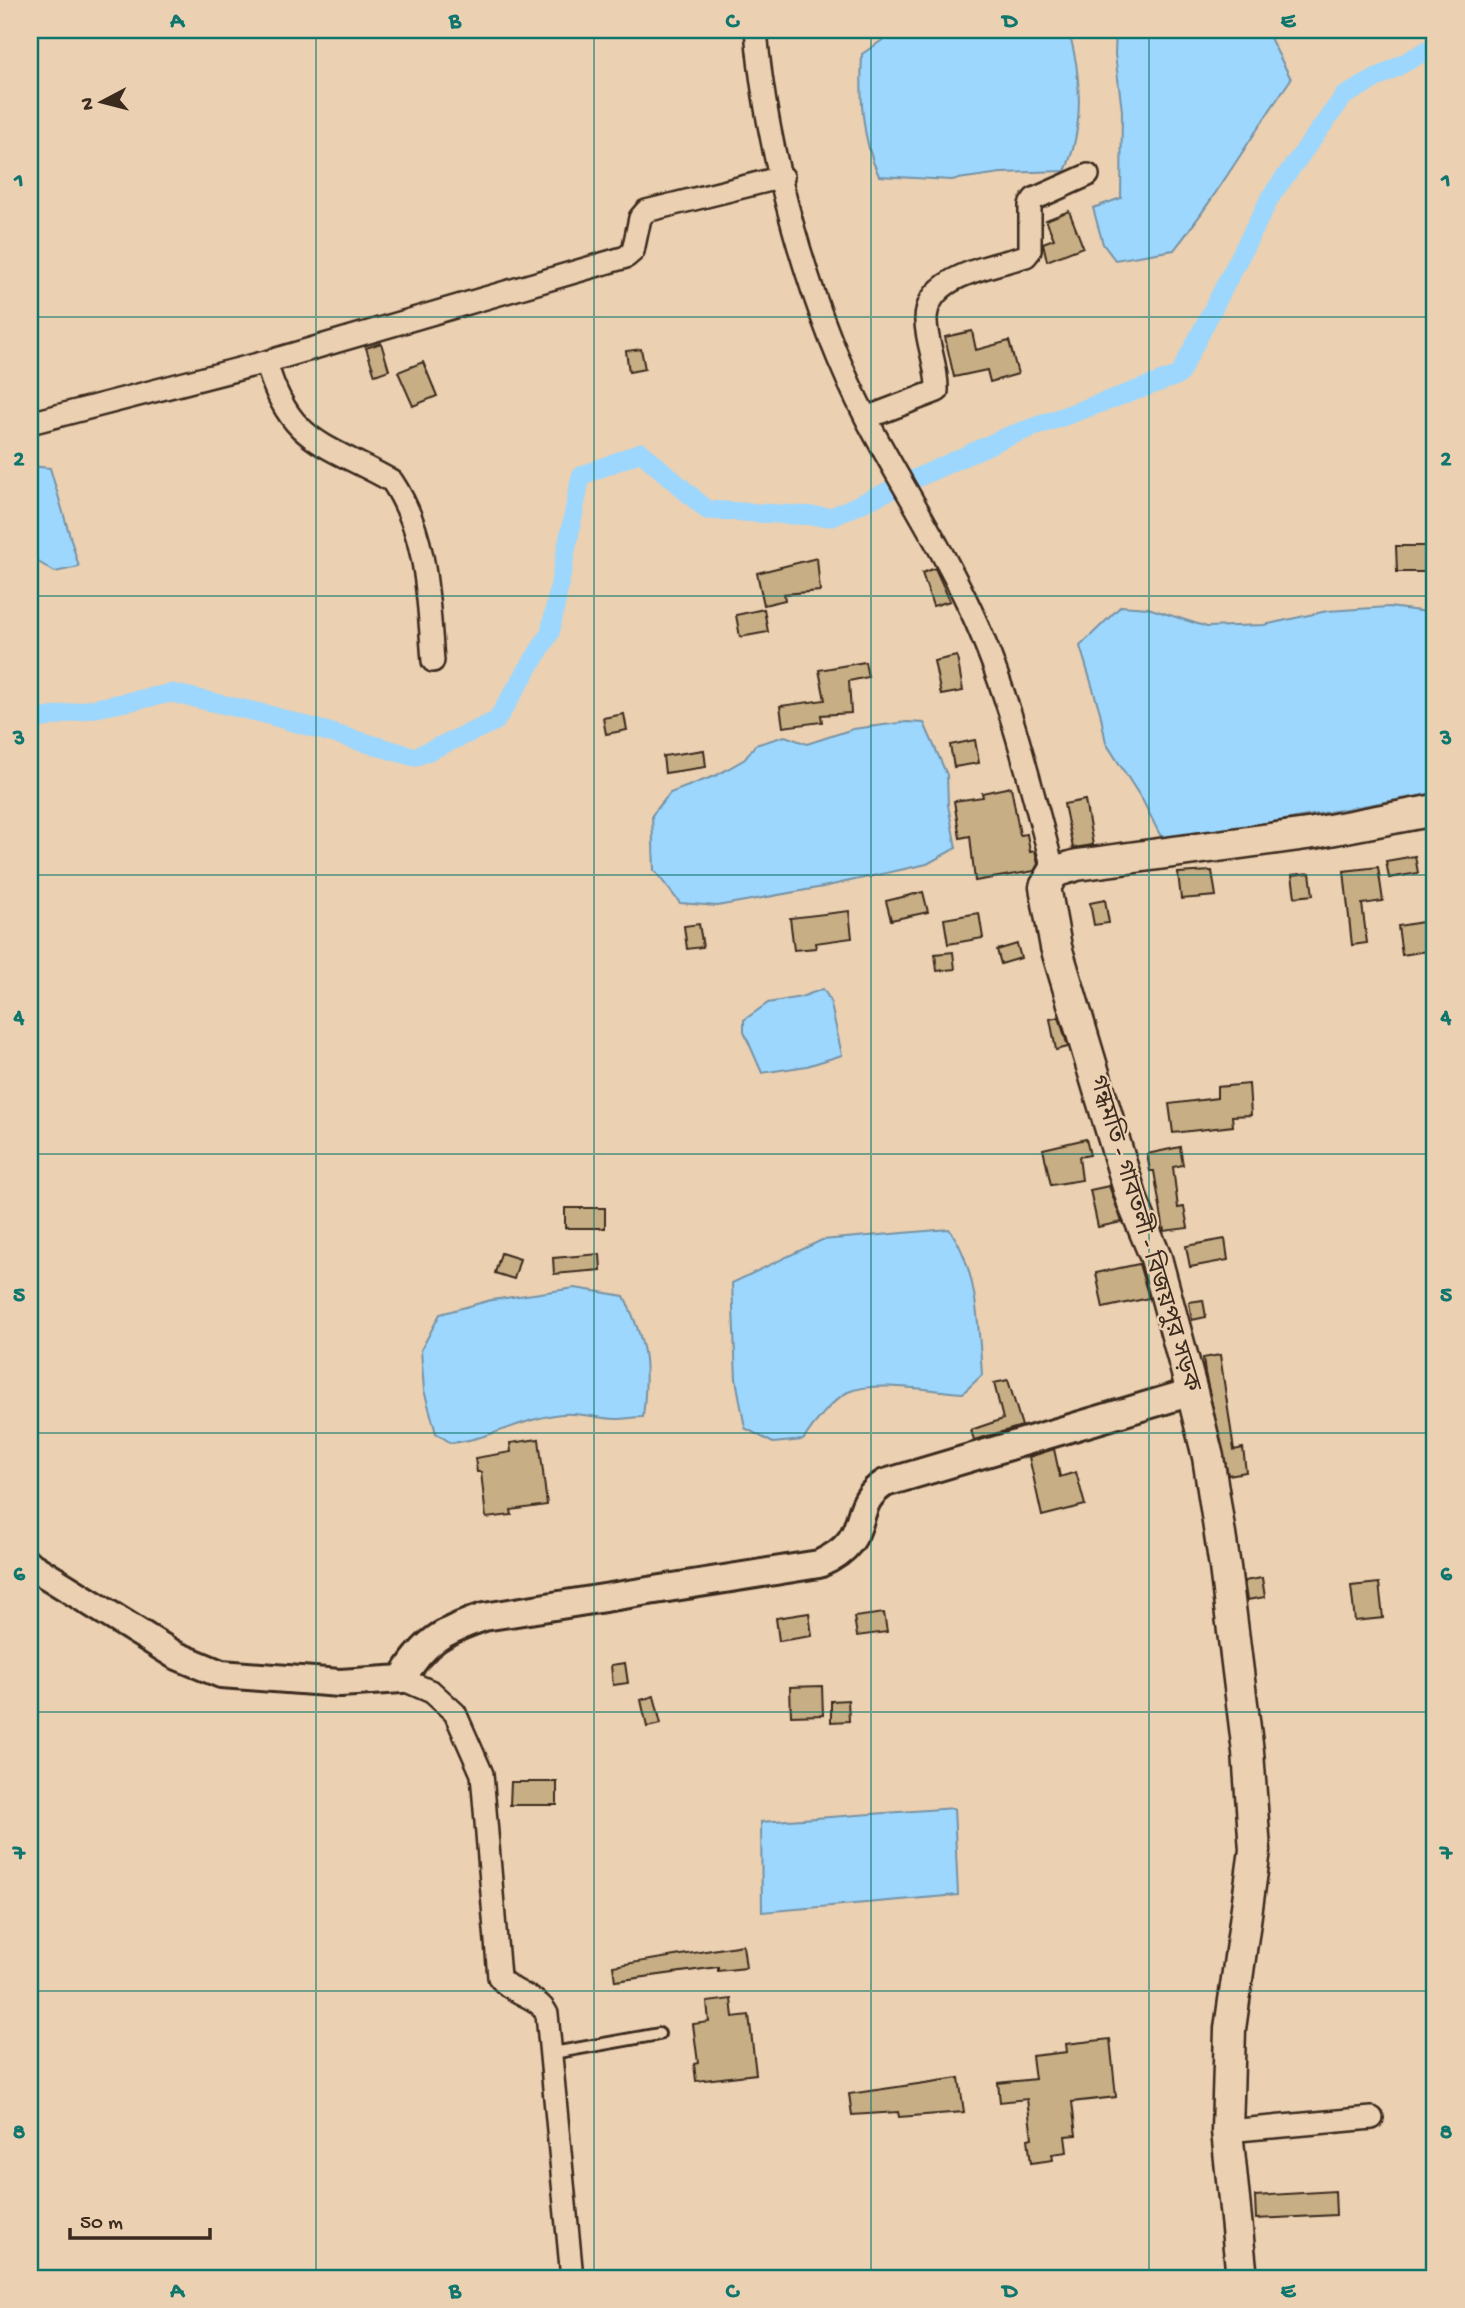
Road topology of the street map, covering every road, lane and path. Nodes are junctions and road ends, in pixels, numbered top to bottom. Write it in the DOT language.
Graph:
graph roads {
  1 [pos="756,30"];
  2 [pos="1088,175"];
  3 [pos="783,177"];
  4 [pos="266,362"];
  5 [pos="866,418"];
  6 [pos="30,423"];
  7 [pos="433,661"];
  8 [pos="1435,810"];
  9 [pos="1054,872"];
  10 [pos="1192,1392"];
  11 [pos="30,1566"];
  12 [pos="402,1679"];
  13 [pos="659,2034"];
  14 [pos="553,2053"];
  15 [pos="1372,2118"];
  16 [pos="1227,2131"];
  17 [pos="572,2278"];
  18 [pos="1242,2278"];
  1 -- 3 [label="street"];
  2 -- 5 [label="street"];
  3 -- 4 [label="street"];
  3 -- 5 [label="street"];
  4 -- 6 [label="street"];
  4 -- 7 [label="street"];
  5 -- 9 [label="street"];
  8 -- 9 [label="main road"];
  9 -- 10 [label="main road, গন্ধমতি - গাবতলী - বিজয়পুর সড়ক"];
  10 -- 12 [label="street"];
  10 -- 16 [label="main road, গন্ধমতি - গাবতলী - বিজয়পুর সড়ক"];
  11 -- 12 [label="street"];
  12 -- 14 [label="street"];
  13 -- 14 [label="lane"];
  14 -- 17 [label="street"];
  15 -- 16 [label="street"];
  16 -- 18 [label="main road, গন্ধমতি - গাবতলী - বিজয়পুর সড়ক"];
}
